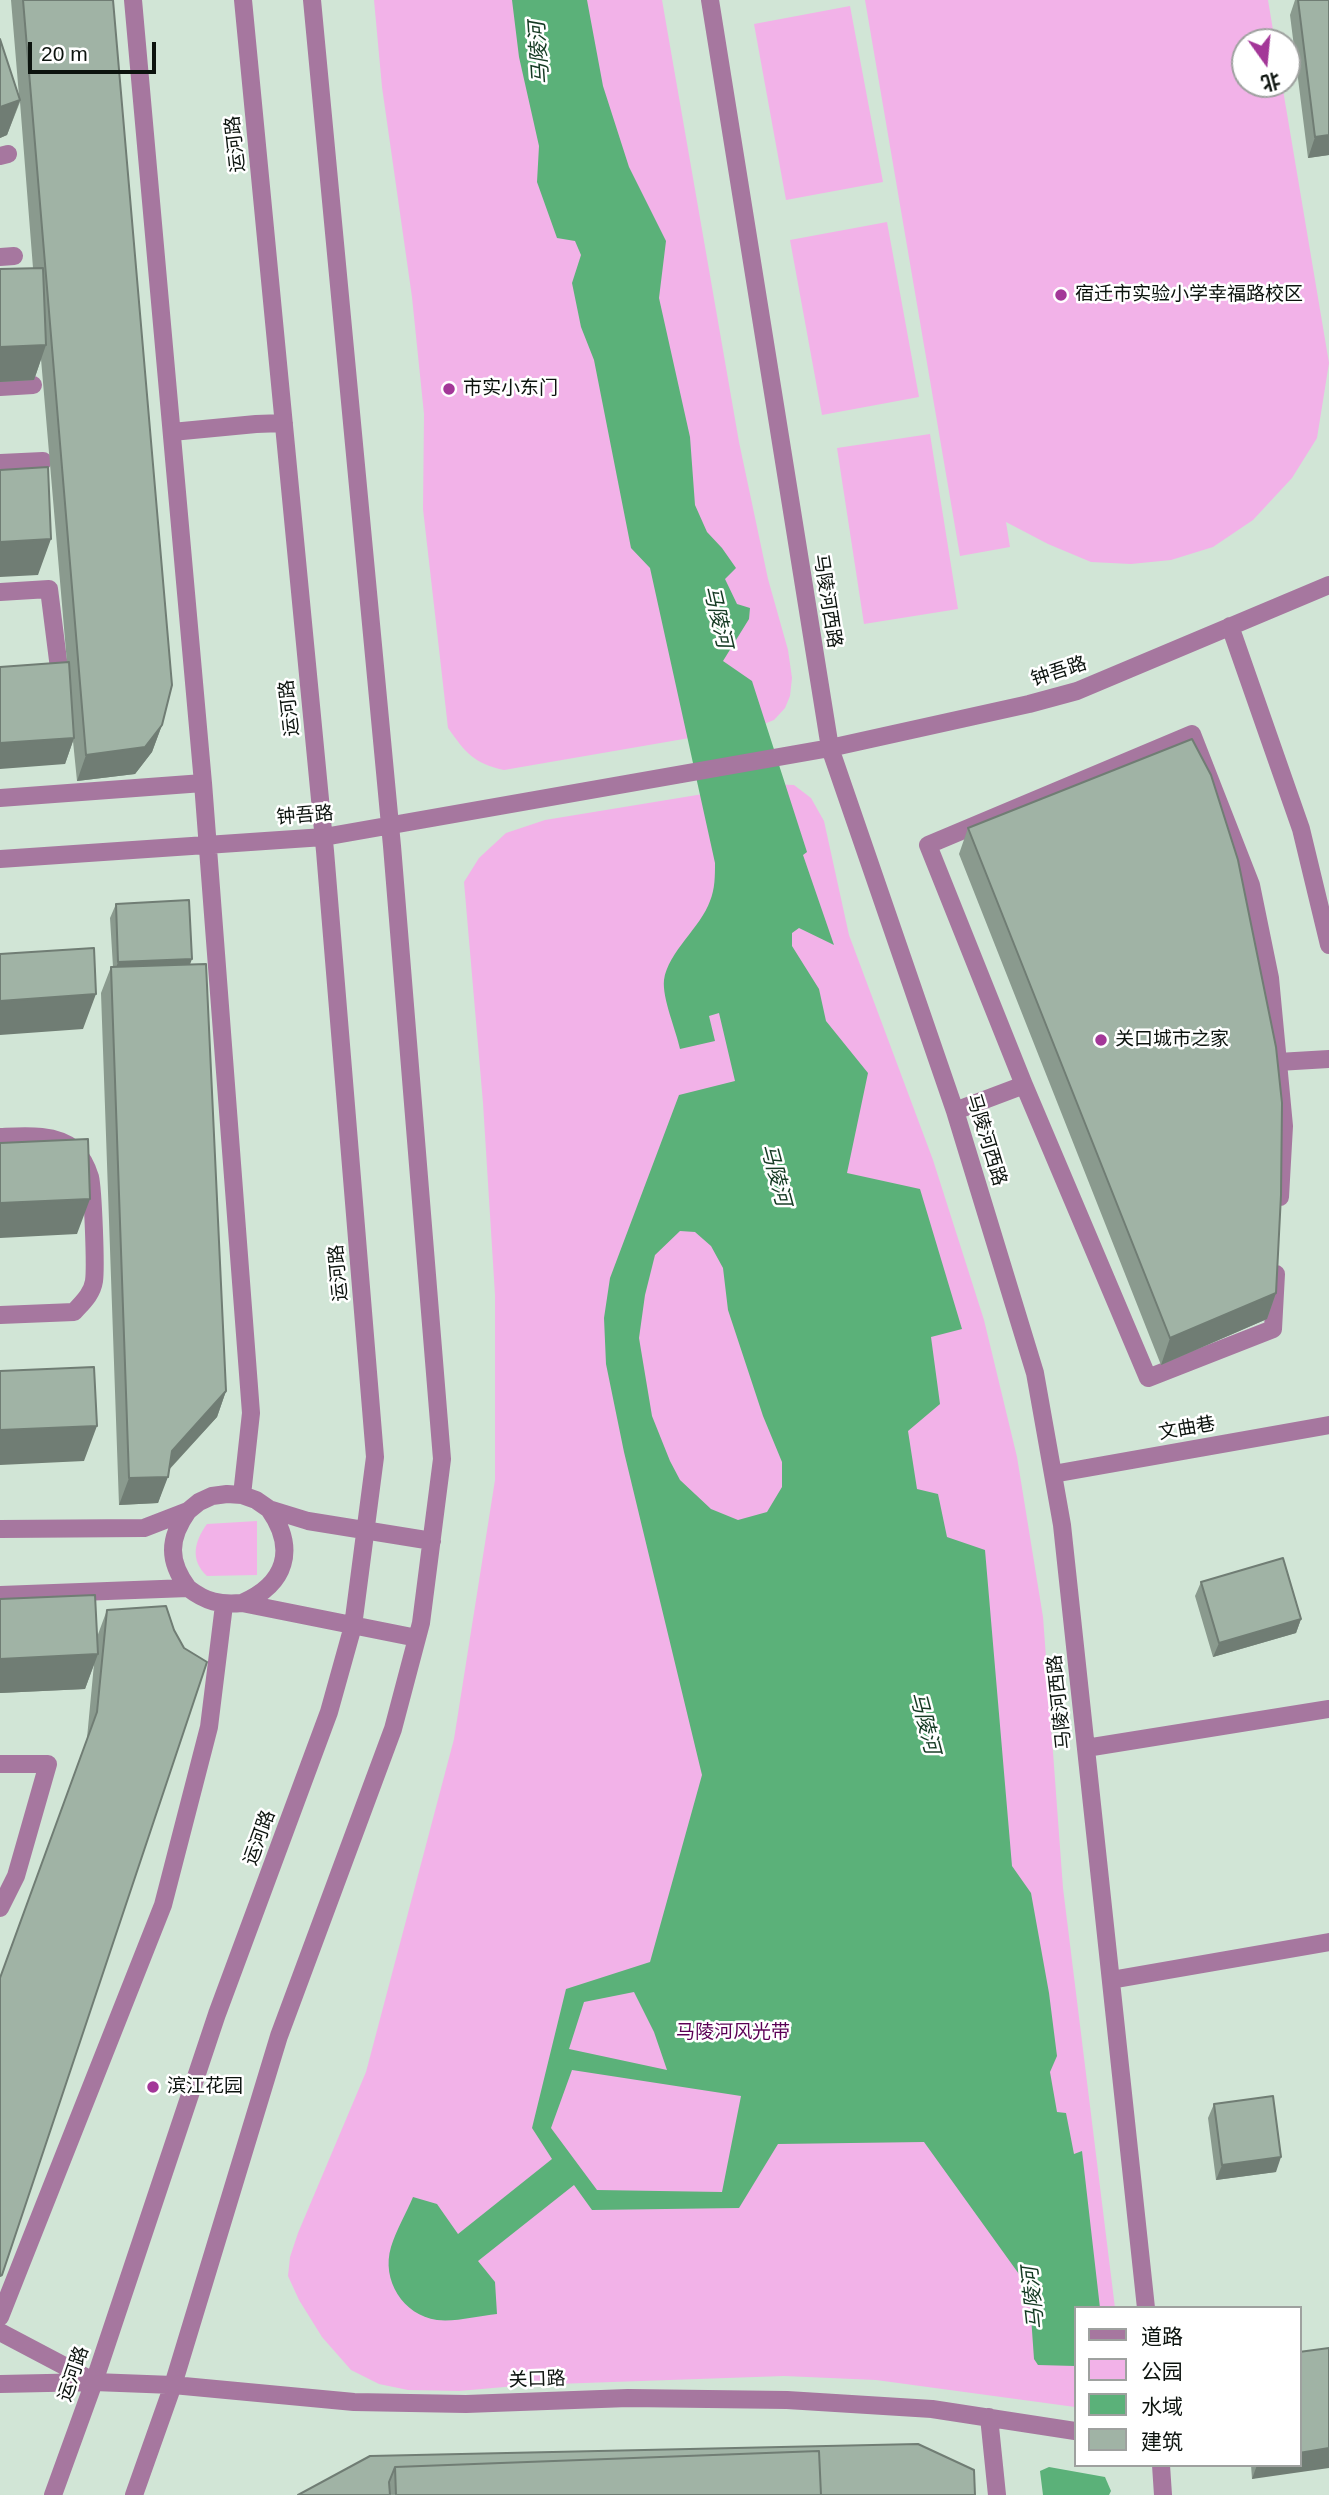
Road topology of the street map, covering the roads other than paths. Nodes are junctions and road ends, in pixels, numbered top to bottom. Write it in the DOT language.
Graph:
graph roads {
  1 [pos="133,0"];
  2 [pos="243,0"];
  3 [pos="312,0"];
  4 [pos="710,0"];
  5 [pos="33,385"];
  6 [pos="0,387"];
  7 [pos="284,424"];
  8 [pos="172,432"];
  9 [pos="43,461"];
  10 [pos="0,463"];
  11 [pos="1329,585"];
  12 [pos="0,592"];
  13 [pos="1230,626"];
  14 [pos="0,680"];
  15 [pos="830,748"];
  16 [pos="202,783"];
  17 [pos="0,798"];
  18 [pos="390,827"];
  19 [pos="324,837"];
  20 [pos="207,845"];
  21 [pos="0,859"];
  22 [pos="1329,944"];
  23 [pos="1329,1059"];
  24 [pos="1278,1062"];
  25 [pos="1024,1085"];
  26 [pos="955,1111"];
  27 [pos="0,1137"];
  28 [pos="1279,1221"];
  29 [pos="1277,1261"];
  30 [pos="0,1315"];
  31 [pos="1329,1425"];
  32 [pos="1053,1474"];
  33 [pos="242,1495"];
  34 [pos="269,1509"];
  35 [pos="188,1511"];
  36 [pos="0,1529"];
  37 [pos="365,1530"];
  38 [pos="432,1541"];
  39 [pos="188,1588"];
  40 [pos="0,1595"];
  41 [pos="242,1604"];
  42 [pos="223,1605"];
  43 [pos="353,1626"];
  44 [pos="417,1638"];
  45 [pos="1329,1709"];
  46 [pos="1086,1748"];
  47 [pos="0,1764"];
  48 [pos="0,1908"];
  49 [pos="1329,1942"];
  50 [pos="1111,1980"];
  51 [pos="1146,2306"];
  52 [pos="0,2317"];
  53 [pos="0,2332"];
  54 [pos="94,2382"];
  55 [pos="0,2384"];
  56 [pos="173,2385"];
  57 [pos="989,2417"];
  58 [pos="1074,2431"];
  59 [pos="1161,2467"];
  60 [pos="53,2495"];
  61 [pos="134,2495"];
  62 [pos="997,2495"];
  63 [pos="1163,2495"];
  1 -- 8 [label="street"];
  2 -- 7 [label="street, 运河路"];
  3 -- 18 [label="street"];
  4 -- 15 [label="street, 马陵河西路"];
  5 -- 6 [label="street"];
  7 -- 8 [label="street"];
  7 -- 19 [label="street, 运河路"];
  8 -- 16 [label="street"];
  9 -- 10 [label="street"];
  11 -- 13 [label="street, 钟吾路"];
  12 -- 14 [label="street"];
  13 -- 15 [label="street, 钟吾路"];
  13 -- 22 [label="street"];
  15 -- 18 [label="street, 钟吾路"];
  15 -- 26 [label="street, 马陵河西路"];
  16 -- 17 [label="street"];
  16 -- 20 [label="street"];
  18 -- 19 [label="street, 钟吾路"];
  18 -- 38 [label="street"];
  19 -- 20 [label="street, 钟吾路"];
  19 -- 37 [label="street, 运河路"];
  20 -- 21 [label="street, 钟吾路"];
  20 -- 33 [label="street"];
  23 -- 24 [label="street"];
  24 -- 25 [label="street"];
  24 -- 28 [label="street"];
  25 -- 26 [label="street"];
  25 -- 29 [label="street"];
  26 -- 32 [label="street, 马陵河西路"];
  27 -- 30 [label="street"];
  31 -- 32 [label="street, 文曲巷"];
  32 -- 46 [label="street, 马陵河西路"];
  33 -- 34 [label="street"];
  33 -- 35 [label="street"];
  34 -- 37 [label="street"];
  34 -- 41 [label="street"];
  35 -- 36 [label="street"];
  35 -- 39 [label="street"];
  37 -- 38 [label="street"];
  37 -- 43 [label="street, 运河路"];
  38 -- 44 [label="street"];
  39 -- 40 [label="street"];
  39 -- 42 [label="street"];
  41 -- 42 [label="street"];
  41 -- 43 [label="street"];
  42 -- 52 [label="street"];
  43 -- 44 [label="street"];
  43 -- 54 [label="street, 运河路"];
  44 -- 56 [label="street"];
  45 -- 46 [label="street"];
  46 -- 50 [label="street, 马陵河西路"];
  47 -- 48 [label="street"];
  49 -- 50 [label="street"];
  50 -- 51 [label="street, 马陵河西路"];
  53 -- 54 [label="street"];
  54 -- 55 [label="street, 关口路"];
  54 -- 56 [label="street, 关口路"];
  54 -- 60 [label="street, 运河路"];
  56 -- 57 [label="street, 关口路"];
  56 -- 61 [label="street"];
  57 -- 58 [label="street, 关口路"];
  57 -- 62 [label="street"];
  59 -- 63 [label="street"];
}
